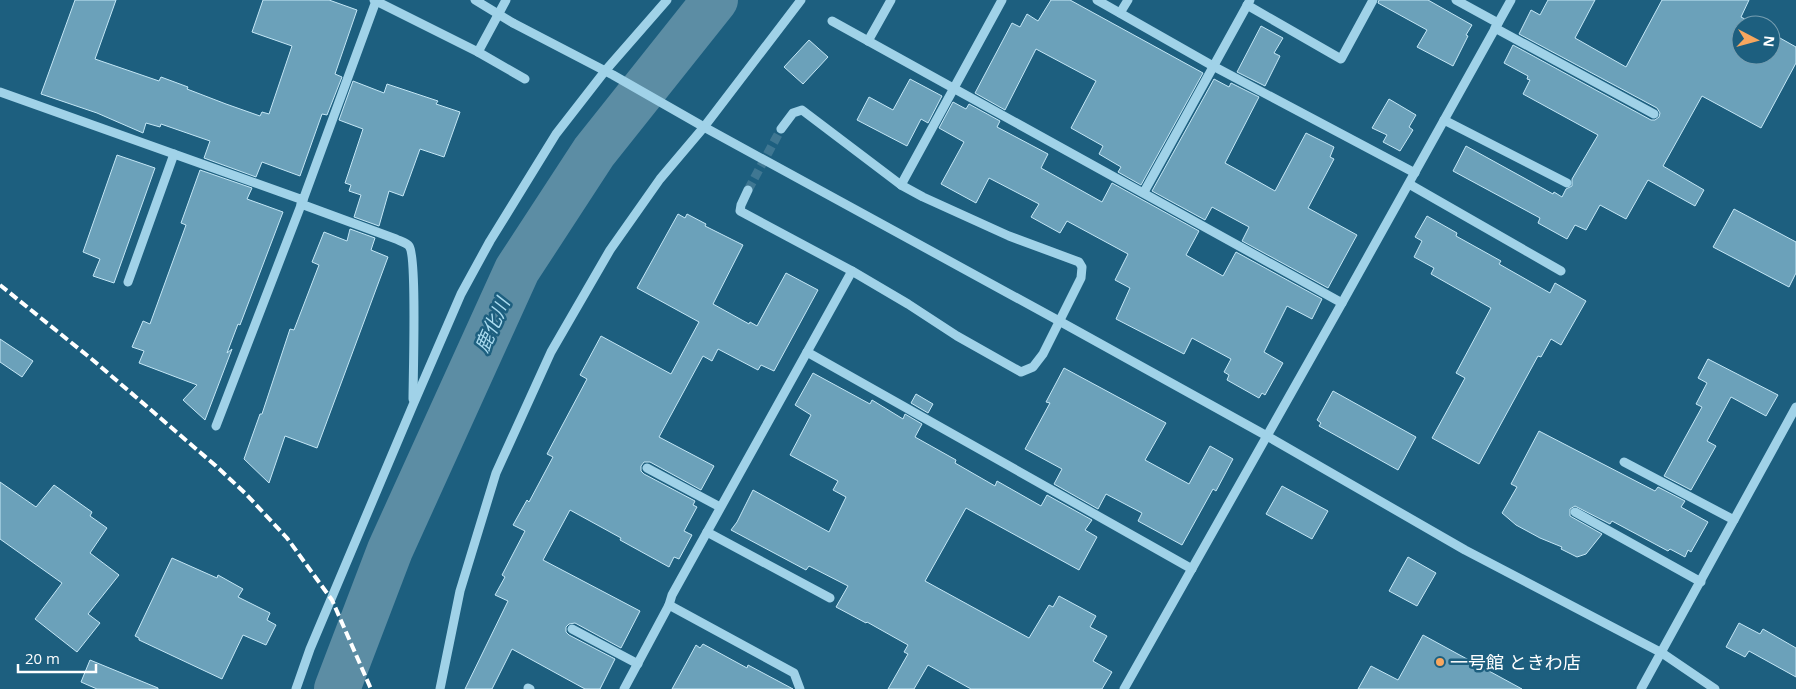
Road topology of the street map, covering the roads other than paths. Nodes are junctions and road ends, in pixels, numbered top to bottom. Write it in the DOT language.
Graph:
graph roads {
  1 [pos="375,0"];
  2 [pos="475,0"];
  3 [pos="506,0"];
  4 [pos="667,0"];
  5 [pos="800,0"];
  6 [pos="891,0"];
  7 [pos="1002,0"];
  8 [pos="1097,0"];
  9 [pos="1128,0"];
  10 [pos="1373,0"];
  11 [pos="1456,0"];
  12 [pos="1511,0"];
  13 [pos="1249,3"];
  14 [pos="1120,13"];
  15 [pos="832,22"];
  16 [pos="1497,26"];
  17 [pos="868,42"];
  18 [pos="478,52"];
  19 [pos="1213,66"];
  20 [pos="609,73"];
  21 [pos="525,79"];
  22 [pos="953,89"];
  23 [pos="0,92"];
  24 [pos="1654,114"];
  25 [pos="1444,120"];
  26 [pos="704,127"];
  27 [pos="781,129"];
  28 [pos="174,154"];
  29 [pos="1415,173"];
  30 [pos="1567,183"];
  31 [pos="1408,184"];
  32 [pos="901,185"];
  33 [pos="748,190"];
  34 [pos="1144,192"];
  35 [pos="302,202"];
  36 [pos="852,271"];
  37 [pos="1561,271"];
  38 [pos="128,282"];
  39 [pos="1342,303"];
  40 [pos="1061,322"];
  41 [pos="807,352"];
  42 [pos="413,405"];
  43 [pos="1796,407"];
  44 [pos="216,426"];
  45 [pos="1267,436"];
  46 [pos="1624,462"];
  47 [pos="647,468"];
  48 [pos="720,507"];
  49 [pos="1575,512"];
  50 [pos="1734,520"];
  51 [pos="707,532"];
  52 [pos="1192,569"];
  53 [pos="1700,582"];
  54 [pos="830,598"];
  55 [pos="669,605"];
  56 [pos="572,629"];
  57 [pos="1662,653"];
  58 [pos="638,664"];
  59 [pos="296,689"];
  60 [pos="440,689"];
  61 [pos="624,689"];
  62 [pos="800,689"];
  63 [pos="1124,689"];
  64 [pos="1641,689"];
  65 [pos="1715,689"];
  1 -- 18 [label="street"];
  1 -- 35 [label="street"];
  2 -- 20 [label="street, bridge"];
  3 -- 18 [label="street"];
  4 -- 20 [label="street"];
  5 -- 26 [label="street"];
  6 -- 17 [label="street"];
  7 -- 22 [label="street"];
  8 -- 14 [label="street"];
  9 -- 14 [label="street"];
  10 -- 13 [label="street"];
  11 -- 16 [label="street"];
  12 -- 16 [label="street"];
  13 -- 19 [label="street"];
  14 -- 19 [label="street"];
  15 -- 17 [label="street"];
  16 -- 24 [label="street"];
  16 -- 25 [label="street"];
  17 -- 22 [label="street"];
  18 -- 21 [label="street"];
  19 -- 29 [label="street"];
  19 -- 34 [label="street"];
  20 -- 26 [label="street"];
  20 -- 42 [label="street"];
  22 -- 32 [label="street"];
  22 -- 34 [label="street"];
  23 -- 28 [label="street"];
  25 -- 29 [label="street"];
  25 -- 30 [label="street"];
  26 -- 40 [label="street"];
  26 -- 60 [label="street"];
  27 -- 32 [label="street"];
  28 -- 35 [label="street"];
  28 -- 38 [label="street"];
  29 -- 31 [label="street"];
  31 -- 37 [label="street"];
  31 -- 39 [label="street"];
  32 -- 40 [label="street"];
  33 -- 36 [label="street"];
  34 -- 39 [label="street"];
  35 -- 42 [label="street"];
  35 -- 44 [label="street"];
  36 -- 40 [label="street"];
  36 -- 41 [label="street"];
  39 -- 45 [label="street"];
  40 -- 45 [label="street"];
  41 -- 48 [label="street"];
  41 -- 52 [label="street"];
  42 -- 59 [label="street"];
  43 -- 50 [label="street"];
  45 -- 52 [label="street"];
  45 -- 57 [label="street"];
  46 -- 50 [label="street"];
  47 -- 48 [label="street"];
  48 -- 51 [label="street"];
  49 -- 53 [label="street"];
  50 -- 53 [label="street"];
  51 -- 54 [label="street"];
  51 -- 55 [label="street"];
  52 -- 63 [label="street"];
  53 -- 57 [label="street"];
  55 -- 58 [label="street"];
  55 -- 62 [label="street"];
  56 -- 58 [label="street"];
  57 -- 64 [label="street"];
  57 -- 65 [label="street"];
  58 -- 61 [label="street"];
}
